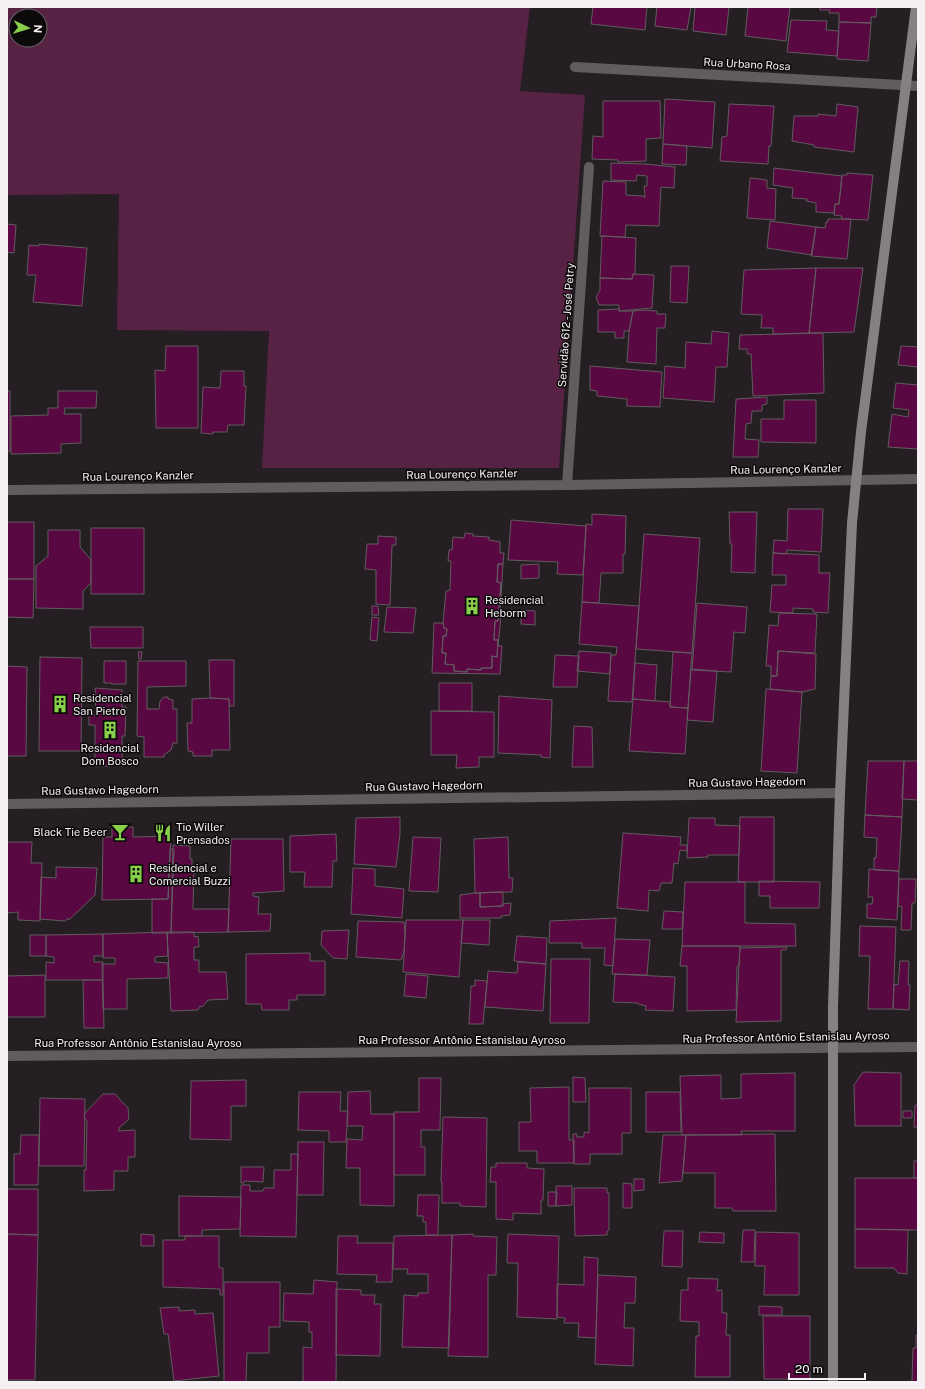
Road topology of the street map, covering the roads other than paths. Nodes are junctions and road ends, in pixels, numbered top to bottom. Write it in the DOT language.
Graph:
graph roads {
  1 [pos="916,7"];
  2 [pos="575,67"];
  3 [pos="907,85"];
  4 [pos="918,86"];
  5 [pos="589,167"];
  6 [pos="918,479"];
  7 [pos="856,480"];
  8 [pos="567,485"];
  9 [pos="7,490"];
  10 [pos="840,793"];
  11 [pos="7,804"];
  12 [pos="918,1047"];
  13 [pos="832,1049"];
  14 [pos="7,1056"];
  15 [pos="833,1382"];
  1 -- 3 [label="main road"];
  2 -- 3 [label="street, Rua Urbano Rosa"];
  3 -- 4 [label="street, Rua Urbano Rosa"];
  3 -- 7 [label="main road"];
  5 -- 8 [label="street, Servidão 612 - José Petry"];
  6 -- 7 [label="street, Rua Lourenço Kanzler"];
  7 -- 8 [label="street, Rua Lourenço Kanzler"];
  7 -- 10 [label="main road"];
  8 -- 9 [label="street, Rua Lourenço Kanzler"];
  10 -- 11 [label="street, Rua Gustavo Hagedorn"];
  10 -- 13 [label="main road"];
  12 -- 13 [label="street, Rua Professor Antônio Estanislau Ayroso"];
  13 -- 14 [label="street, Rua Professor Antônio Estanislau Ayroso"];
  13 -- 15 [label="main road"];
}
